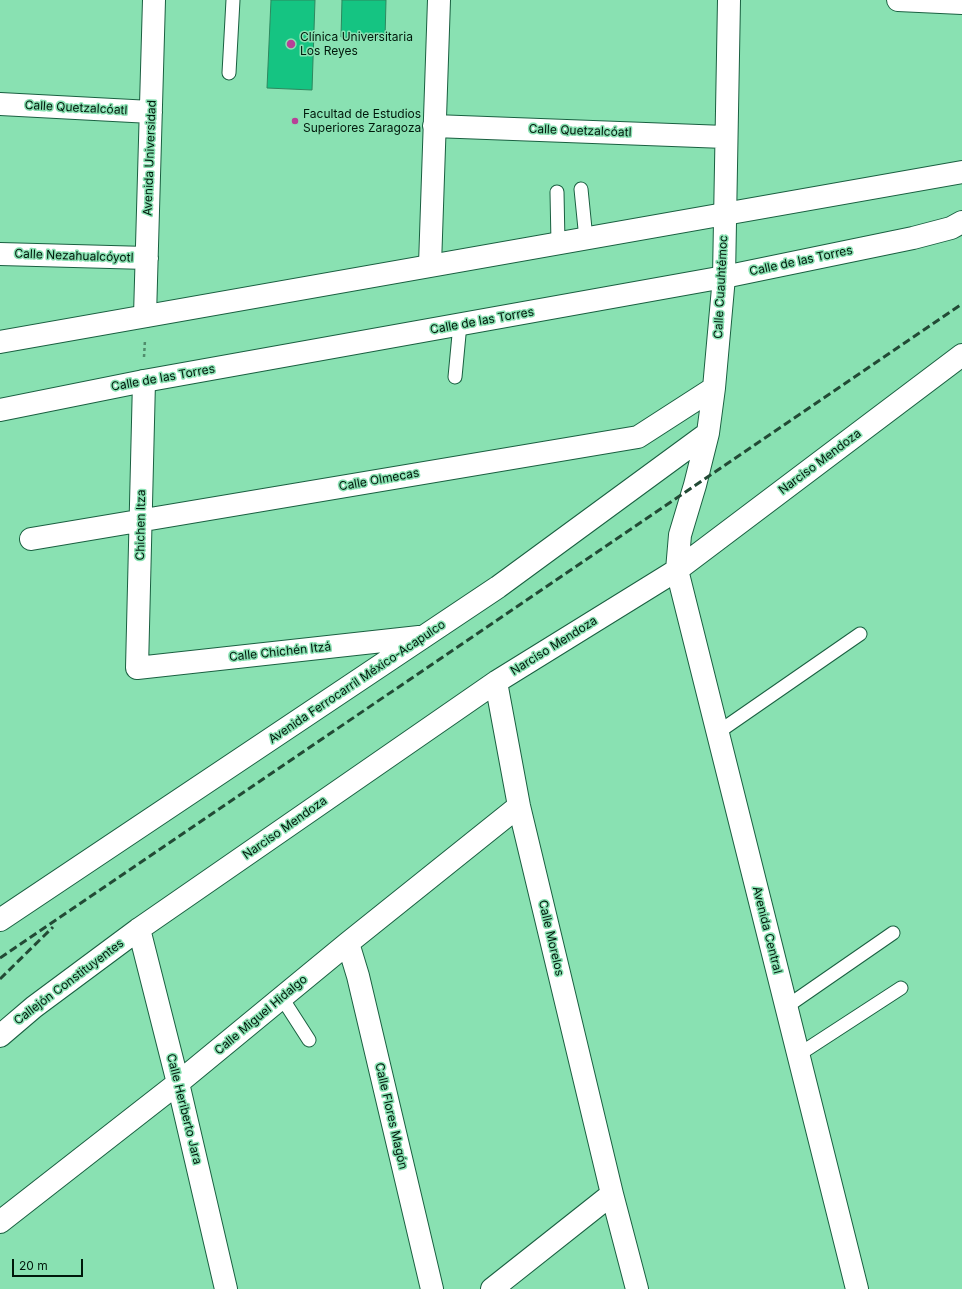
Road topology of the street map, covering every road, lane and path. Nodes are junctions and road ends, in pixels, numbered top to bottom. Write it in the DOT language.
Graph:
graph roads {
  1 [pos="154,0"];
  2 [pos="232,0"];
  3 [pos="439,0"];
  4 [pos="729,0"];
  5 [pos="898,0"];
  6 [pos="962,3"];
  7 [pos="229,73"];
  8 [pos="0,104"];
  9 [pos="151,112"];
  10 [pos="434,126"];
  11 [pos="726,137"];
  12 [pos="962,172"];
  13 [pos="581,189"];
  14 [pos="557,192"];
  15 [pos="724,214"];
  16 [pos="962,222"];
  17 [pos="586,238"];
  18 [pos="558,243"];
  19 [pos="0,254"];
  20 [pos="147,258"];
  21 [pos="430,265"];
  22 [pos="724,278"];
  23 [pos="145,316"];
  24 [pos="460,324"];
  25 [pos="0,342"];
  26 [pos="962,355"];
  27 [pos="455,377"];
  28 [pos="144,381"];
  29 [pos="714,388"];
  30 [pos="0,410"];
  31 [pos="708,434"];
  32 [pos="141,520"];
  33 [pos="31,539"];
  34 [pos="677,570"];
  35 [pos="860,634"];
  36 [pos="423,637"];
  37 [pos="137,668"];
  38 [pos="496,682"];
  39 [pos="717,733"];
  40 [pos="519,806"];
  41 [pos="0,920"];
  42 [pos="139,929"];
  43 [pos="892,933"];
  44 [pos="348,943"];
  45 [pos="901,988"];
  46 [pos="282,998"];
  47 [pos="786,1007"];
  48 [pos="0,1036"];
  49 [pos="309,1040"];
  50 [pos="798,1055"];
  51 [pos="178,1083"];
  52 [pos="612,1194"];
  53 [pos="0,1222"];
  54 [pos="226,1289"];
  55 [pos="432,1289"];
  56 [pos="492,1289"];
  57 [pos="637,1289"];
  58 [pos="857,1289"];
  1 -- 9 [label="street, Avenida Universidad"];
  2 -- 7 [label="lane"];
  3 -- 10 [label="street"];
  4 -- 11 [label="street, Calle Cuauhtémoc"];
  5 -- 6 [label="street"];
  8 -- 9 [label="street, Calle Quetzalcóatl"];
  9 -- 20 [label="street, Avenida Universidad"];
  10 -- 11 [label="street, Calle Quetzalcóatl"];
  10 -- 21 [label="street"];
  11 -- 15 [label="street, Calle Cuauhtémoc"];
  12 -- 15 [label="street"];
  13 -- 17 [label="lane"];
  14 -- 18 [label="lane"];
  15 -- 17 [label="street"];
  15 -- 22 [label="street, Calle Cuauhtémoc"];
  16 -- 22 [label="street, Calle de las Torres"];
  17 -- 18 [label="street"];
  18 -- 21 [label="street"];
  19 -- 20 [label="street, Calle Nezahualcóyotl"];
  20 -- 23 [label="street, Avenida Universidad"];
  21 -- 23 [label="street"];
  22 -- 24 [label="street, Calle de las Torres"];
  22 -- 29 [label="street, Calle Cuauhtémoc"];
  23 -- 25 [label="street"];
  23 -- 28 [label="path"];
  24 -- 27 [label="lane"];
  24 -- 28 [label="street, Calle de las Torres"];
  26 -- 34 [label="street, Narciso Mendoza"];
  28 -- 30 [label="street, Calle de las Torres"];
  28 -- 32 [label="street, Chichen Itza"];
  29 -- 31 [label="street, Calle Cuauhtémoc"];
  29 -- 32 [label="street, Calle Olmecas"];
  31 -- 34 [label="street, Calle Cuauhtémoc"];
  31 -- 36 [label="street, Avenida Ferrocarril México-Acapulco"];
  32 -- 33 [label="street, Calle Olmecas"];
  32 -- 37 [label="street, Chichen Itza"];
  34 -- 38 [label="street, Narciso Mendoza"];
  34 -- 39 [label="street, Avenida Central"];
  35 -- 39 [label="lane"];
  36 -- 37 [label="street, Calle Chichén Itzá"];
  36 -- 41 [label="street, Avenida Ferrocarril México-Acapulco"];
  38 -- 40 [label="street, Calle Morelos"];
  38 -- 42 [label="street, Narciso Mendoza"];
  39 -- 47 [label="street, Avenida Central"];
  40 -- 44 [label="street, Calle Miguel Hidalgo"];
  40 -- 52 [label="street, Calle Morelos"];
  42 -- 48 [label="street, Callejón Constituyentes"];
  42 -- 51 [label="street, Calle Heriberto Jara"];
  43 -- 47 [label="lane"];
  44 -- 46 [label="street, Calle Miguel Hidalgo"];
  44 -- 55 [label="street, Calle Flores Magón"];
  45 -- 50 [label="lane"];
  46 -- 49 [label="lane"];
  46 -- 51 [label="street, Calle Miguel Hidalgo"];
  47 -- 50 [label="street, Avenida Central"];
  50 -- 58 [label="street, Avenida Central"];
  51 -- 53 [label="street, Calle Miguel Hidalgo"];
  51 -- 54 [label="street, Calle Heriberto Jara"];
  52 -- 56 [label="street"];
  52 -- 57 [label="street, Calle Morelos"];
}
